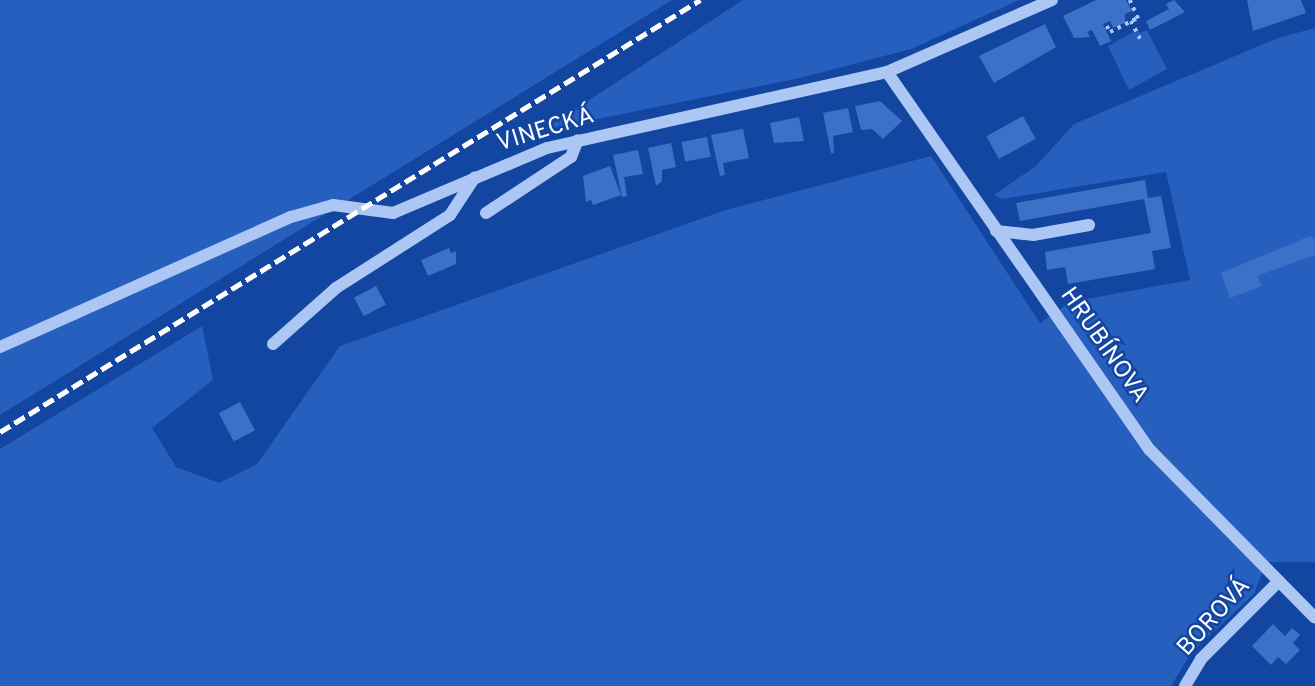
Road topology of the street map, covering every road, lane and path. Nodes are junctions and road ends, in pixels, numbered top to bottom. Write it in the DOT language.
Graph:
graph roads {
  1 [pos="1052,0"];
  2 [pos="1129,0"];
  3 [pos="1131,21"];
  4 [pos="1107,26"];
  5 [pos="1140,39"];
  6 [pos="887,72"];
  7 [pos="578,140"];
  8 [pos="475,177"];
  9 [pos="486,213"];
  10 [pos="1089,225"];
  11 [pos="996,231"];
  12 [pos="273,344"];
  13 [pos="0,347"];
  14 [pos="1279,580"];
  15 [pos="1315,618"];
  16 [pos="1185,686"];
  1 -- 6 [label="street, VINECKÁ"];
  2 -- 3 [label="path"];
  3 -- 4 [label="path"];
  3 -- 5 [label="path"];
  6 -- 7 [label="street, VINECKÁ"];
  6 -- 11 [label="street, HRUBÍNOVA"];
  7 -- 8 [label="street, VINECKÁ"];
  7 -- 9 [label="street"];
  8 -- 12 [label="street"];
  8 -- 13 [label="street, VINECKÁ"];
  10 -- 11 [label="street"];
  11 -- 14 [label="street, HRUBÍNOVA"];
  14 -- 15 [label="street, HRUBÍNOVA"];
  14 -- 16 [label="street, BOROVÁ"];
}
